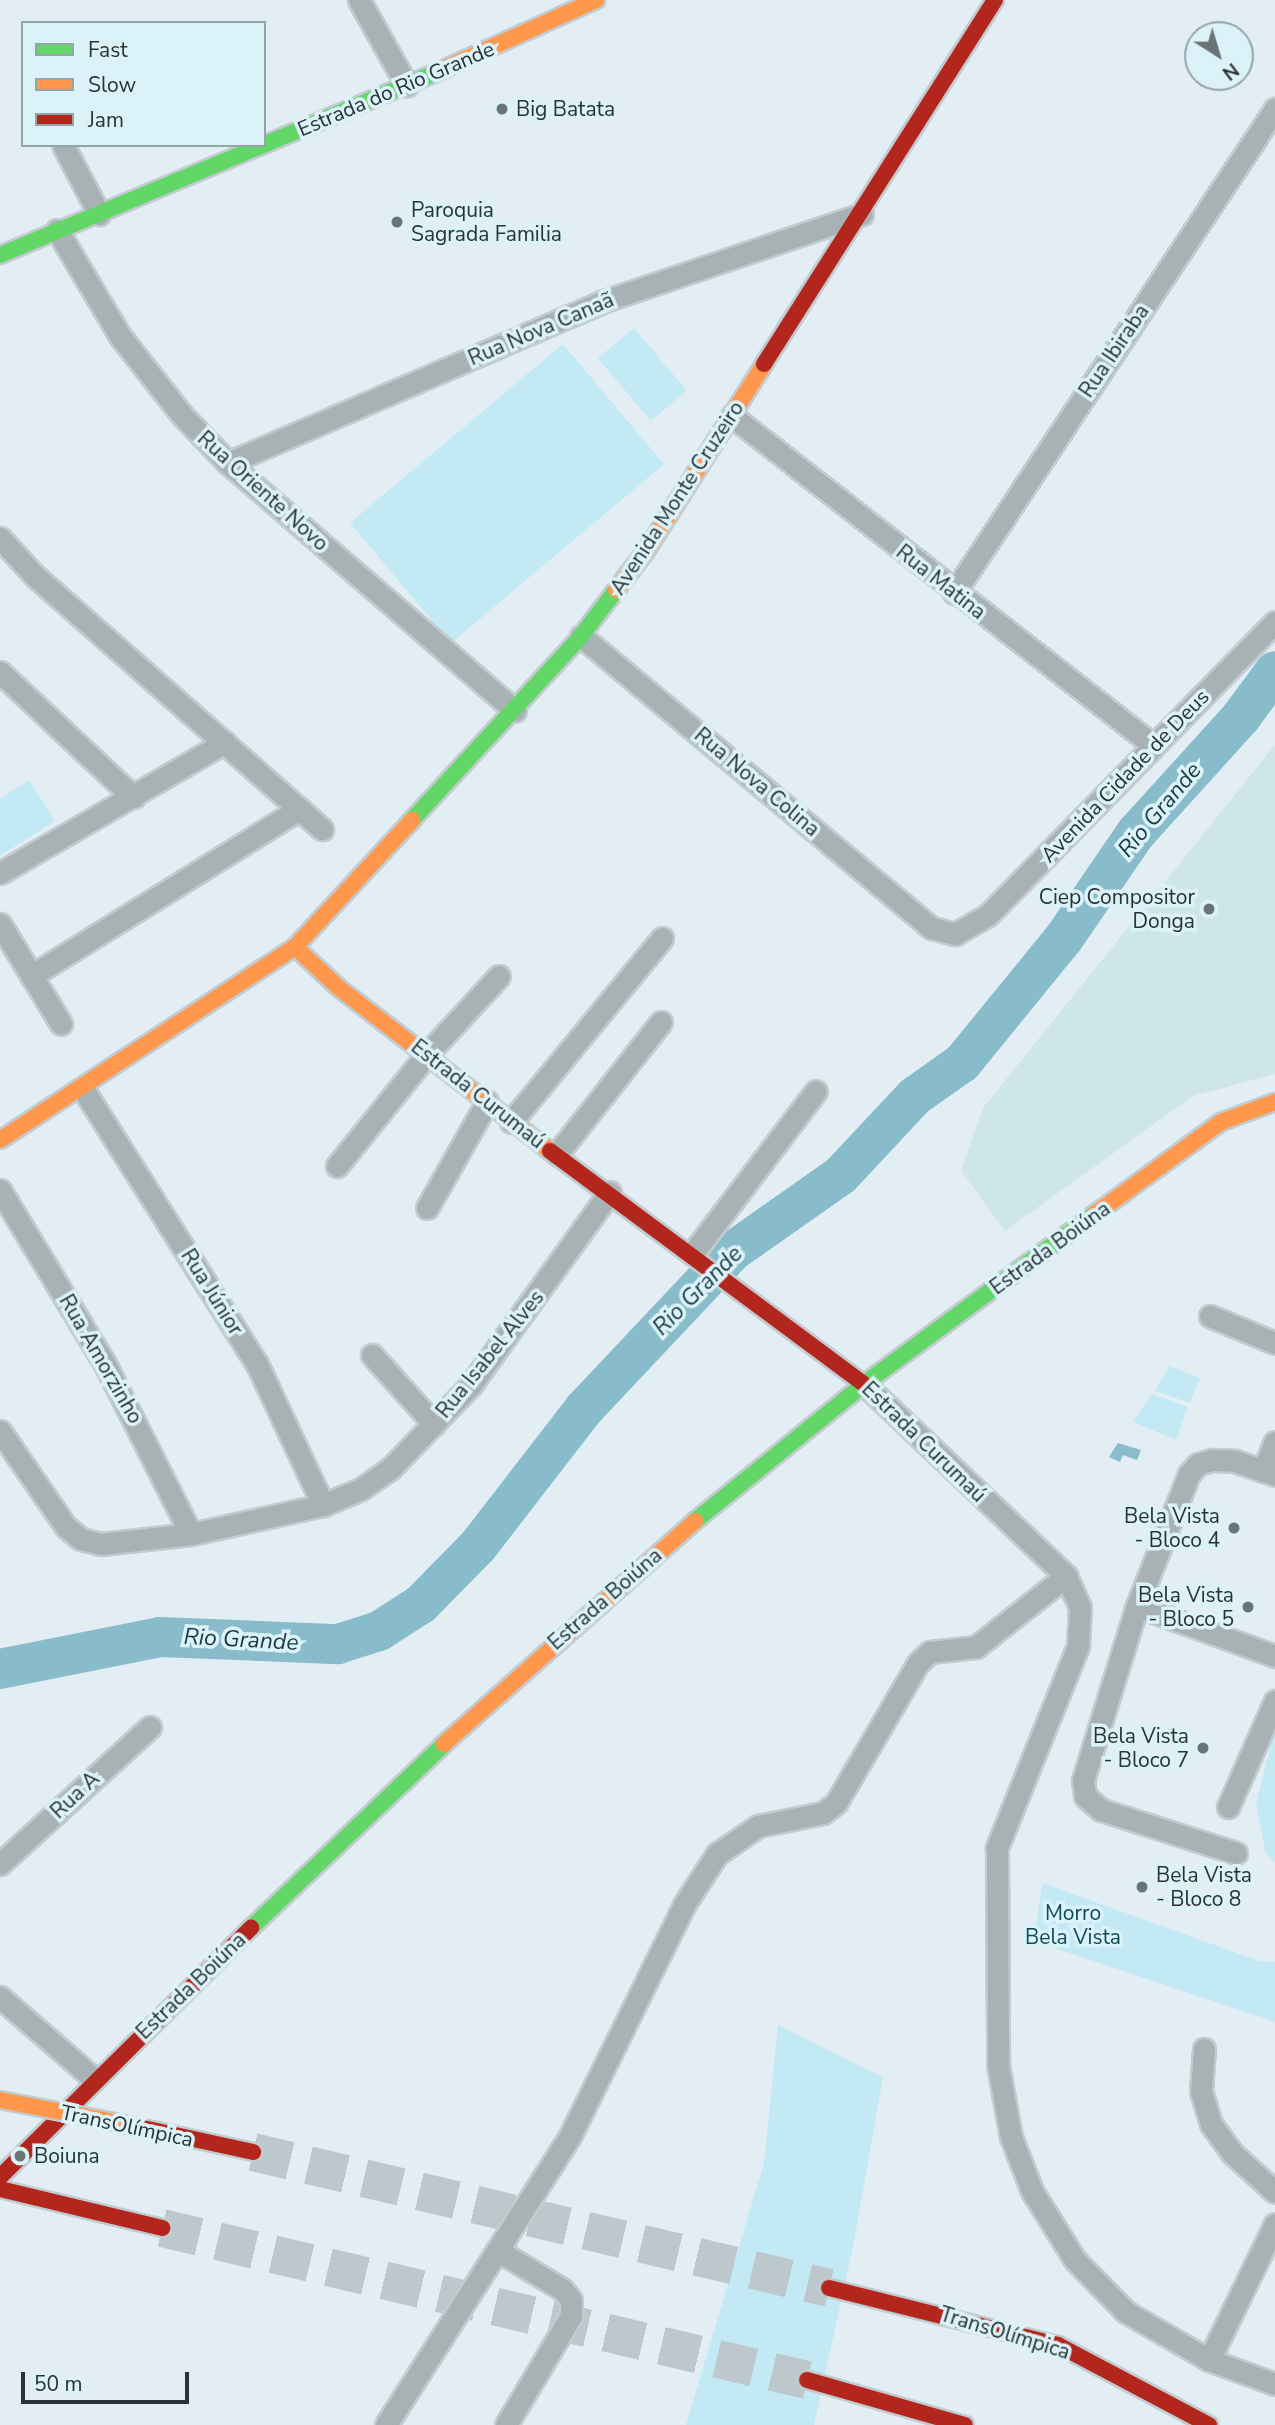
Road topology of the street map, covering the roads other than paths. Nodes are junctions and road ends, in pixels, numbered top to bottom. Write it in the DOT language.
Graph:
graph roads {
  1 [pos="359,0"];
  2 [pos="596,0"];
  3 [pos="995,0"];
  4 [pos="568,5"];
  5 [pos="407,86"];
  6 [pos="1275,109"];
  7 [pos="266,145"];
  8 [pos="64,147"];
  9 [pos="260,147"];
  10 [pos="99,214"];
  11 [pos="862,214"];
  12 [pos="57,230"];
  13 [pos="0,255"];
  14 [pos="732,416"];
  15 [pos="228,463"];
  16 [pos="0,538"];
  17 [pos="954,593"];
  18 [pos="1275,622"];
  19 [pos="581,636"];
  20 [pos="0,672"];
  21 [pos="516,711"];
  22 [pos="225,742"];
  23 [pos="1153,746"];
  24 [pos="133,797"];
  25 [pos="299,809"];
  26 [pos="322,829"];
  27 [pos="0,873"];
  28 [pos="0,924"];
  29 [pos="932,928"];
  30 [pos="662,938"];
  31 [pos="295,947"];
  32 [pos="31,975"];
  33 [pos="499,976"];
  34 [pos="661,1022"];
  35 [pos="61,1024"];
  36 [pos="428,1054"];
  37 [pos="83,1089"];
  38 [pos="816,1091"];
  39 [pos="487,1102"];
  40 [pos="1275,1102"];
  41 [pos="511,1122"];
  42 [pos="0,1140"];
  43 [pos="557,1154"];
  44 [pos="337,1166"];
  45 [pos="0,1190"];
  46 [pos="610,1192"];
  47 [pos="427,1208"];
  48 [pos="698,1257"];
  49 [pos="1210,1316"];
  50 [pos="1275,1343"];
  51 [pos="372,1355"];
  52 [pos="864,1384"];
  53 [pos="434,1424"];
  54 [pos="0,1431"];
  55 [pos="1275,1441"];
  56 [pos="1269,1473"];
  57 [pos="323,1505"];
  58 [pos="191,1534"];
  59 [pos="1066,1576"];
  60 [pos="1137,1606"];
  61 [pos="1275,1656"];
  62 [pos="1275,1701"];
  63 [pos="150,1727"];
  64 [pos="1228,1807"];
  65 [pos="1236,1853"];
  66 [pos="0,1864"];
  67 [pos="0,1997"];
  68 [pos="1204,2049"];
  69 [pos="94,2079"];
  70 [pos="0,2100"];
  71 [pos="253,2152"];
  72 [pos="0,2177"];
  73 [pos="0,2189"];
  74 [pos="1275,2192"];
  75 [pos="1275,2224"];
  76 [pos="162,2228"];
  77 [pos="497,2250"];
  78 [pos="829,2288"];
  79 [pos="1209,2360"];
  80 [pos="807,2380"];
  81 [pos="1275,2384"];
  82 [pos="386,2425"];
  83 [pos="506,2425"];
  84 [pos="965,2425"];
  85 [pos="1209,2425"];
  1 -- 5 [label="street"];
  2 -- 4 [label="main road, Estrada do Rio Grande"];
  3 -- 11 [label="main road, Avenida Monte Cruzeiro"];
  4 -- 5 [label="main road, Estrada do Rio Grande"];
  5 -- 7 [label="main road, Estrada do Rio Grande"];
  6 -- 17 [label="street, Rua Ibiraba"];
  8 -- 10 [label="street"];
  9 -- 10 [label="main road, Estrada do Rio Grande"];
  10 -- 12 [label="main road, Estrada do Rio Grande"];
  11 -- 14 [label="main road, Avenida Monte Cruzeiro"];
  11 -- 15 [label="street, Rua Nova Canaã"];
  12 -- 13 [label="main road, Estrada do Rio Grande"];
  12 -- 15 [label="street, Rua Oriente Novo"];
  14 -- 17 [label="street, Rua Matina"];
  14 -- 19 [label="main road, Avenida Monte Cruzeiro"];
  15 -- 21 [label="street, Rua Oriente Novo"];
  16 -- 22 [label="street"];
  17 -- 23 [label="street, Rua Matina"];
  18 -- 23 [label="street, Avenida Cidade de Deus"];
  19 -- 21 [label="main road, Avenida Monte Cruzeiro"];
  19 -- 29 [label="street, Rua Nova Colina"];
  20 -- 24 [label="street"];
  21 -- 31 [label="main road, Avenida Monte Cruzeiro"];
  22 -- 24 [label="street"];
  22 -- 25 [label="street"];
  23 -- 29 [label="street, Avenida Cidade de Deus"];
  24 -- 27 [label="street"];
  25 -- 26 [label="street"];
  25 -- 32 [label="street"];
  28 -- 32 [label="street"];
  30 -- 41 [label="street"];
  31 -- 36 [label="main road, Estrada Curumaú"];
  31 -- 37 [label="main road"];
  32 -- 35 [label="street"];
  33 -- 36 [label="street"];
  34 -- 43 [label="street"];
  36 -- 39 [label="main road, Estrada Curumaú"];
  36 -- 44 [label="street"];
  37 -- 42 [label="main road"];
  37 -- 57 [label="street, Rua Júnior"];
  38 -- 48 [label="street"];
  39 -- 41 [label="main road, Estrada Curumaú"];
  39 -- 47 [label="street"];
  40 -- 52 [label="main road, Estrada Boiúna"];
  41 -- 43 [label="main road, Estrada Curumaú"];
  43 -- 46 [label="main road, Estrada Curumaú"];
  45 -- 58 [label="street, Rua Amorzinho"];
  46 -- 48 [label="main road, Estrada Curumaú"];
  46 -- 53 [label="street, Rua Isabel Alves"];
  48 -- 52 [label="main road, Estrada Curumaú"];
  49 -- 50 [label="street"];
  51 -- 53 [label="street"];
  52 -- 59 [label="street, Estrada Curumaú"];
  52 -- 69 [label="main road, Estrada Boiúna"];
  53 -- 57 [label="street, Rua Isabel Alves"];
  54 -- 58 [label="street, Rua Isabel Alves"];
  55 -- 56 [label="street"];
  56 -- 60 [label="street"];
  57 -- 58 [label="street, Rua Isabel Alves"];
  59 -- 77 [label="street"];
  59 -- 79 [label="street, Estrada Curumaú"];
  60 -- 61 [label="street"];
  60 -- 65 [label="street"];
  62 -- 64 [label="street"];
  63 -- 66 [label="street, Rua A"];
  67 -- 69 [label="street"];
  68 -- 74 [label="street"];
  69 -- 72 [label="main road, Estrada Boiúna"];
  70 -- 71 [label="main road, TransOlímpica, bridge"];
  73 -- 76 [label="main road"];
  75 -- 79 [label="street"];
  77 -- 82 [label="street"];
  77 -- 83 [label="street"];
  78 -- 85 [label="main road, TransOlímpica"];
  79 -- 81 [label="street, Estrada Curumaú"];
  80 -- 84 [label="main road"];
}
